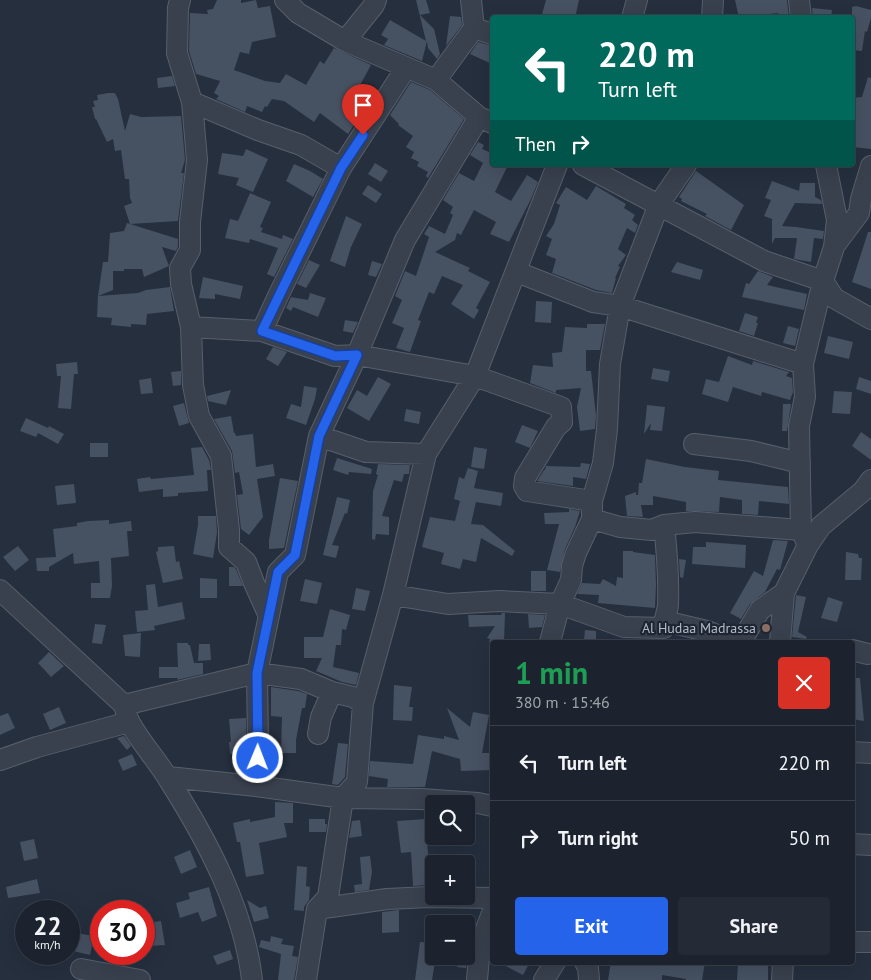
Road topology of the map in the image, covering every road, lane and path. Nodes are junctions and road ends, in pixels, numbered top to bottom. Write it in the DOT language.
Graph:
graph roads {
  1 [pos="180,0"];
  2 [pos="286,0"];
  3 [pos="376,0"];
  4 [pos="471,0"];
  5 [pos="637,0"];
  6 [pos="713,0"];
  7 [pos="799,0"];
  8 [pos="633,15"];
  9 [pos="712,15"];
  10 [pos="801,15"];
  11 [pos="483,31"];
  12 [pos="345,40"];
  13 [pos="406,68"];
  14 [pos="436,80"];
  15 [pos="192,102"];
  16 [pos="486,120"];
  17 [pos="871,166"];
  18 [pos="556,167"];
  19 [pos="587,167"];
  20 [pos="685,167"];
  21 [pos="826,167"];
  22 [pos="341,168"];
  23 [pos="659,204"];
  24 [pos="865,217"];
  25 [pos="834,247"];
  26 [pos="517,272"];
  27 [pos="823,281"];
  28 [pos="620,306"];
  29 [pos="871,320"];
  30 [pos="191,328"];
  31 [pos="262,331"];
  32 [pos="357,355"];
  33 [pos="803,364"];
  34 [pos="475,376"];
  35 [pos="319,436"];
  36 [pos="694,444"];
  37 [pos="426,454"];
  38 [pos="800,463"];
  39 [pos="868,489"];
  40 [pos="592,510"];
  41 [pos="664,526"];
  42 [pos="804,537"];
  43 [pos="0,590"];
  44 [pos="784,593"];
  45 [pos="393,595"];
  46 [pos="560,604"];
  47 [pos="268,614"];
  48 [pos="664,621"];
  49 [pos="551,640"];
  50 [pos="729,640"];
  51 [pos="742,640"];
  52 [pos="780,640"];
  53 [pos="257,673"];
  54 [pos="332,692"];
  55 [pos="363,703"];
  56 [pos="127,714"];
  57 [pos="318,734"];
  58 [pos="855,752"];
  59 [pos="871,753"];
  60 [pos="0,760"];
  61 [pos="168,777"];
  62 [pos="256,786"];
  63 [pos="343,798"];
  64 [pos="490,806"];
  65 [pos="855,844"];
  66 [pos="871,845"];
  67 [pos="490,898"];
  68 [pos="317,909"];
  69 [pos="490,918"];
  70 [pos="855,942"];
  71 [pos="871,942"];
  72 [pos="554,965"];
  73 [pos="586,965"];
  74 [pos="783,965"];
  75 [pos="81,968"];
  76 [pos="140,980"];
  77 [pos="252,980"];
  78 [pos="306,980"];
  79 [pos="478,980"];
  80 [pos="544,980"];
  81 [pos="589,980"];
  82 [pos="782,980"];
  1 -- 15 [label="street"];
  2 -- 12 [label="street"];
  3 -- 12 [label="street"];
  4 -- 11 [label="street"];
  5 -- 8 [label="street"];
  6 -- 9 [label="street"];
  7 -- 10 [label="street"];
  11 -- 14 [label="street"];
  12 -- 13 [label="street"];
  13 -- 14 [label="street"];
  13 -- 22 [label="street"];
  14 -- 16 [label="street"];
  15 -- 22 [label="street"];
  15 -- 30 [label="street"];
  16 -- 32 [label="street"];
  17 -- 24 [label="street"];
  18 -- 26 [label="street"];
  19 -- 23 [label="street"];
  20 -- 23 [label="street"];
  21 -- 25 [label="street"];
  22 -- 31 [label="street"];
  23 -- 27 [label="street"];
  23 -- 28 [label="street"];
  24 -- 25 [label="street"];
  25 -- 27 [label="street"];
  26 -- 28 [label="street"];
  26 -- 34 [label="street"];
  27 -- 29 [label="street"];
  27 -- 33 [label="street"];
  28 -- 33 [label="street"];
  28 -- 40 [label="street"];
  30 -- 31 [label="street"];
  30 -- 47 [label="street"];
  31 -- 32 [label="street"];
  32 -- 34 [label="street"];
  32 -- 35 [label="street"];
  33 -- 38 [label="street"];
  34 -- 37 [label="street"];
  34 -- 40 [label="street"];
  35 -- 37 [label="street"];
  35 -- 47 [label="street"];
  36 -- 38 [label="street"];
  37 -- 45 [label="street"];
  38 -- 42 [label="street"];
  39 -- 42 [label="street"];
  40 -- 41 [label="street"];
  40 -- 46 [label="street"];
  41 -- 42 [label="street"];
  41 -- 48 [label="street"];
  42 -- 44 [label="street"];
  43 -- 56 [label="street"];
  44 -- 51 [label="street"];
  44 -- 52 [label="street"];
  45 -- 46 [label="street"];
  45 -- 55 [label="street"];
  46 -- 48 [label="street"];
  46 -- 49 [label="street"];
  47 -- 53 [label="street"];
  48 -- 50 [label="street"];
  53 -- 54 [label="street"];
  53 -- 56 [label="street"];
  53 -- 62 [label="street"];
  54 -- 55 [label="street"];
  54 -- 57 [label="street"];
  55 -- 63 [label="street"];
  56 -- 60 [label="street"];
  56 -- 61 [label="street"];
  58 -- 59 [label="street"];
  61 -- 62 [label="street"];
  61 -- 77 [label="street"];
  62 -- 63 [label="street"];
  63 -- 64 [label="street"];
  63 -- 68 [label="street"];
  65 -- 66 [label="street"];
  67 -- 68 [label="street"];
  68 -- 78 [label="street"];
  69 -- 79 [label="street"];
  70 -- 71 [label="street"];
  72 -- 80 [label="street"];
  73 -- 81 [label="street"];
  74 -- 82 [label="street"];
  75 -- 76 [label="street"];
}
